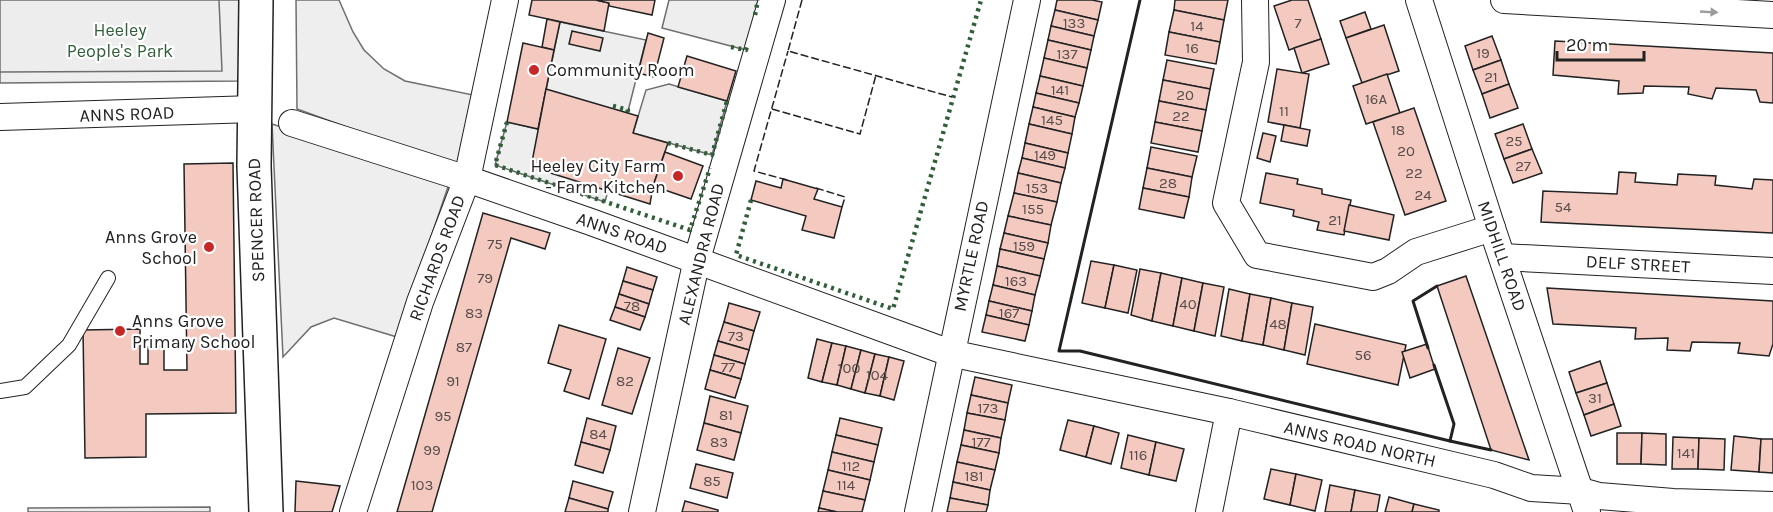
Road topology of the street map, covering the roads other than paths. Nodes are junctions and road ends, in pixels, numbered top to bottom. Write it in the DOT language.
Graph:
graph roads {
  1 [pos="256,0"];
  2 [pos="505,0"];
  3 [pos="772,0"];
  4 [pos="1027,0"];
  5 [pos="1255,0"];
  6 [pos="1419,0"];
  7 [pos="1504,0"];
  8 [pos="1773,15"];
  9 [pos="254,110"];
  10 [pos="0,117"];
  11 [pos="292,123"];
  12 [pos="467,179"];
  13 [pos="1492,228"];
  14 [pos="1502,257"];
  15 [pos="697,260"];
  16 [pos="1773,271"];
  17 [pos="108,278"];
  18 [pos="950,353"];
  19 [pos="0,391"];
  20 [pos="1230,412"];
  21 [pos="1584,501"];
  22 [pos="1773,506"];
  23 [pos="266,512"];
  24 [pos="353,512"];
  25 [pos="642,512"];
  26 [pos="918,512"];
  27 [pos="1209,512"];
  1 -- 9 [label="main road, SPENCER ROAD"];
  2 -- 12 [label="street, RICHARDS ROAD"];
  3 -- 15 [label="street, ALEXANDRA ROAD"];
  4 -- 18 [label="street, MYRTLE ROAD"];
  5 -- 13 [label="street"];
  6 -- 13 [label="street, MIDHILL ROAD"];
  7 -- 8 [label="street, one-way"];
  9 -- 10 [label="street, ANNS ROAD"];
  9 -- 23 [label="main road, SPENCER ROAD"];
  11 -- 12 [label="street, ANNS ROAD"];
  12 -- 15 [label="street, ANNS ROAD"];
  12 -- 24 [label="street, RICHARDS ROAD"];
  13 -- 14 [label="street, MIDHILL ROAD"];
  14 -- 16 [label="street, DELF STREET"];
  14 -- 21 [label="street, MIDHILL ROAD"];
  15 -- 18 [label="street, ANNS ROAD"];
  15 -- 25 [label="street, ALEXANDRA ROAD"];
  17 -- 19 [label="lane"];
  18 -- 20 [label="street, ANNS ROAD NORTH"];
  18 -- 26 [label="street, MYRTLE ROAD"];
  20 -- 21 [label="street, ANNS ROAD NORTH"];
  20 -- 27 [label="street"];
  21 -- 22 [label="street, ANNS ROAD NORTH"];
}
